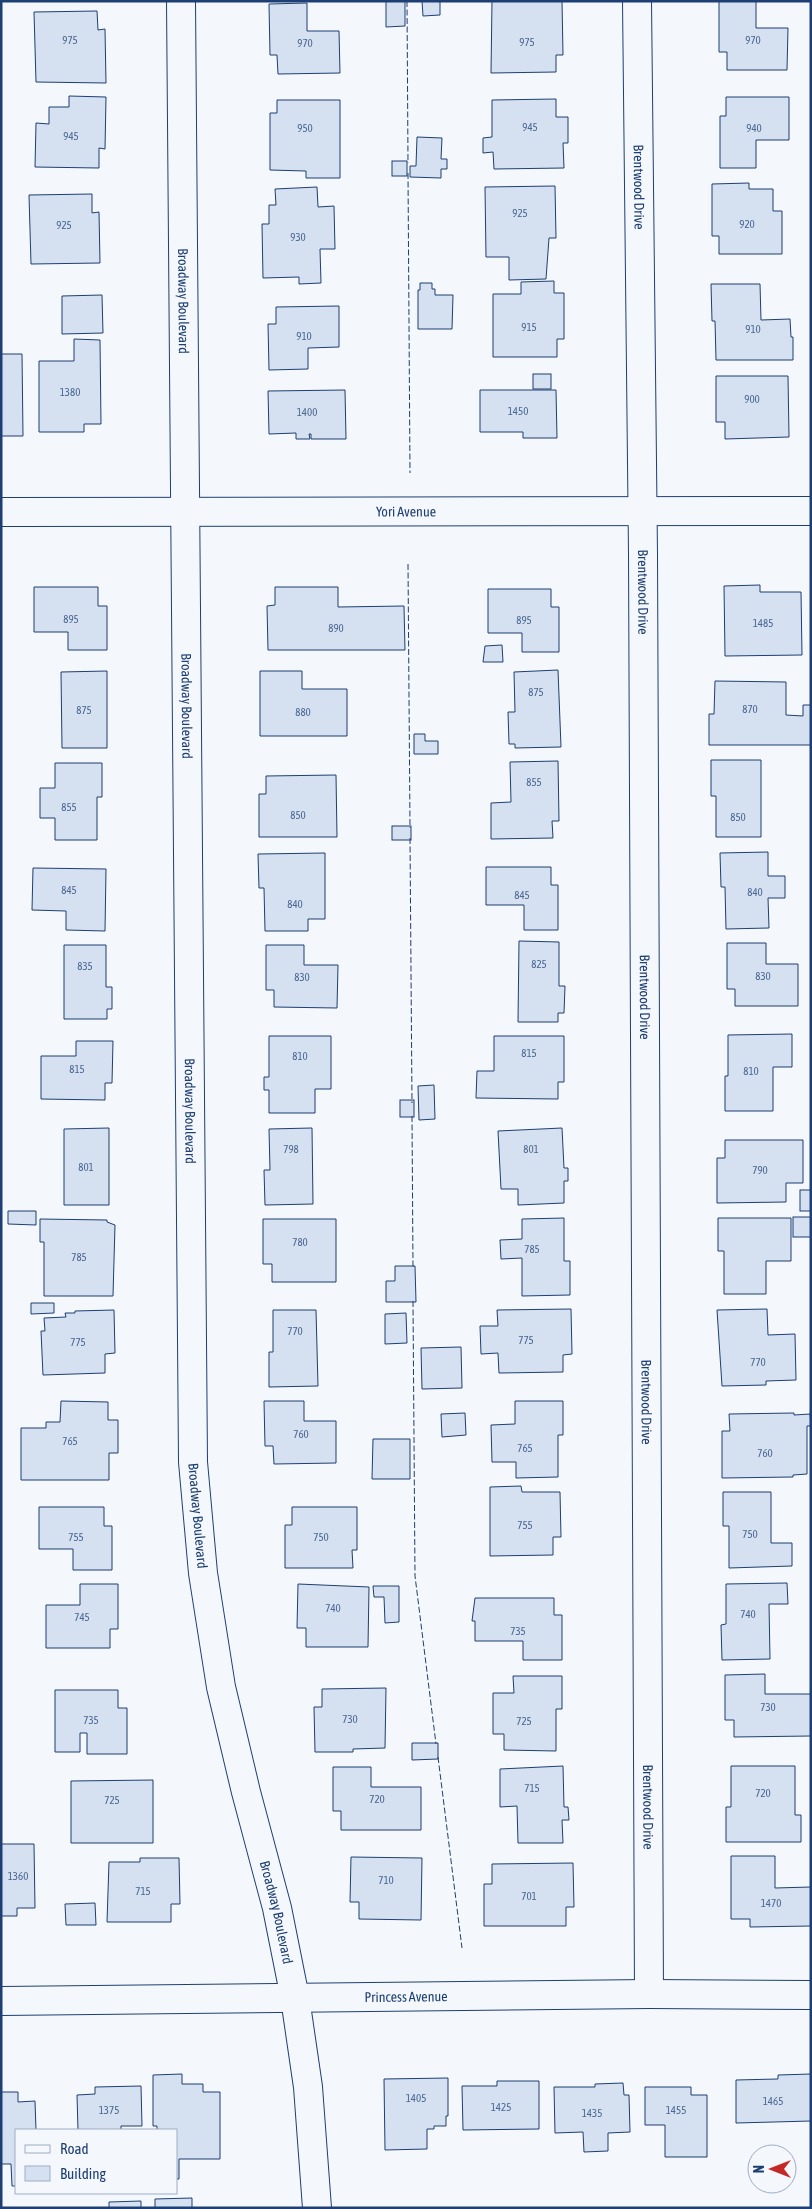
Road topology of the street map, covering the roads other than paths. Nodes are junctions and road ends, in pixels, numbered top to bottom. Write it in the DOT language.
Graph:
graph roads {
  1 [pos="181,1"];
  2 [pos="637,1"];
  3 [pos="186,511"];
  4 [pos="811,511"];
  5 [pos="1,512"];
  6 [pos="643,512"];
  7 [pos="649,1994"];
  8 [pos="811,1995"];
  9 [pos="295,1998"];
  10 [pos="1,2000"];
  11 [pos="316,2208"];
  1 -- 3 [label="street, Broadway Boulevard"];
  2 -- 6 [label="street, Brentwood Drive"];
  3 -- 5 [label="street, Yori Avenue"];
  3 -- 6 [label="street, Yori Avenue"];
  3 -- 9 [label="street, Broadway Boulevard"];
  4 -- 6 [label="street, Yori Avenue"];
  6 -- 7 [label="street, Brentwood Drive"];
  7 -- 8 [label="street, Princess Avenue"];
  7 -- 9 [label="street, Princess Avenue"];
  9 -- 10 [label="street, Princess Avenue"];
  9 -- 11 [label="street, Broadway Boulevard"];
}
